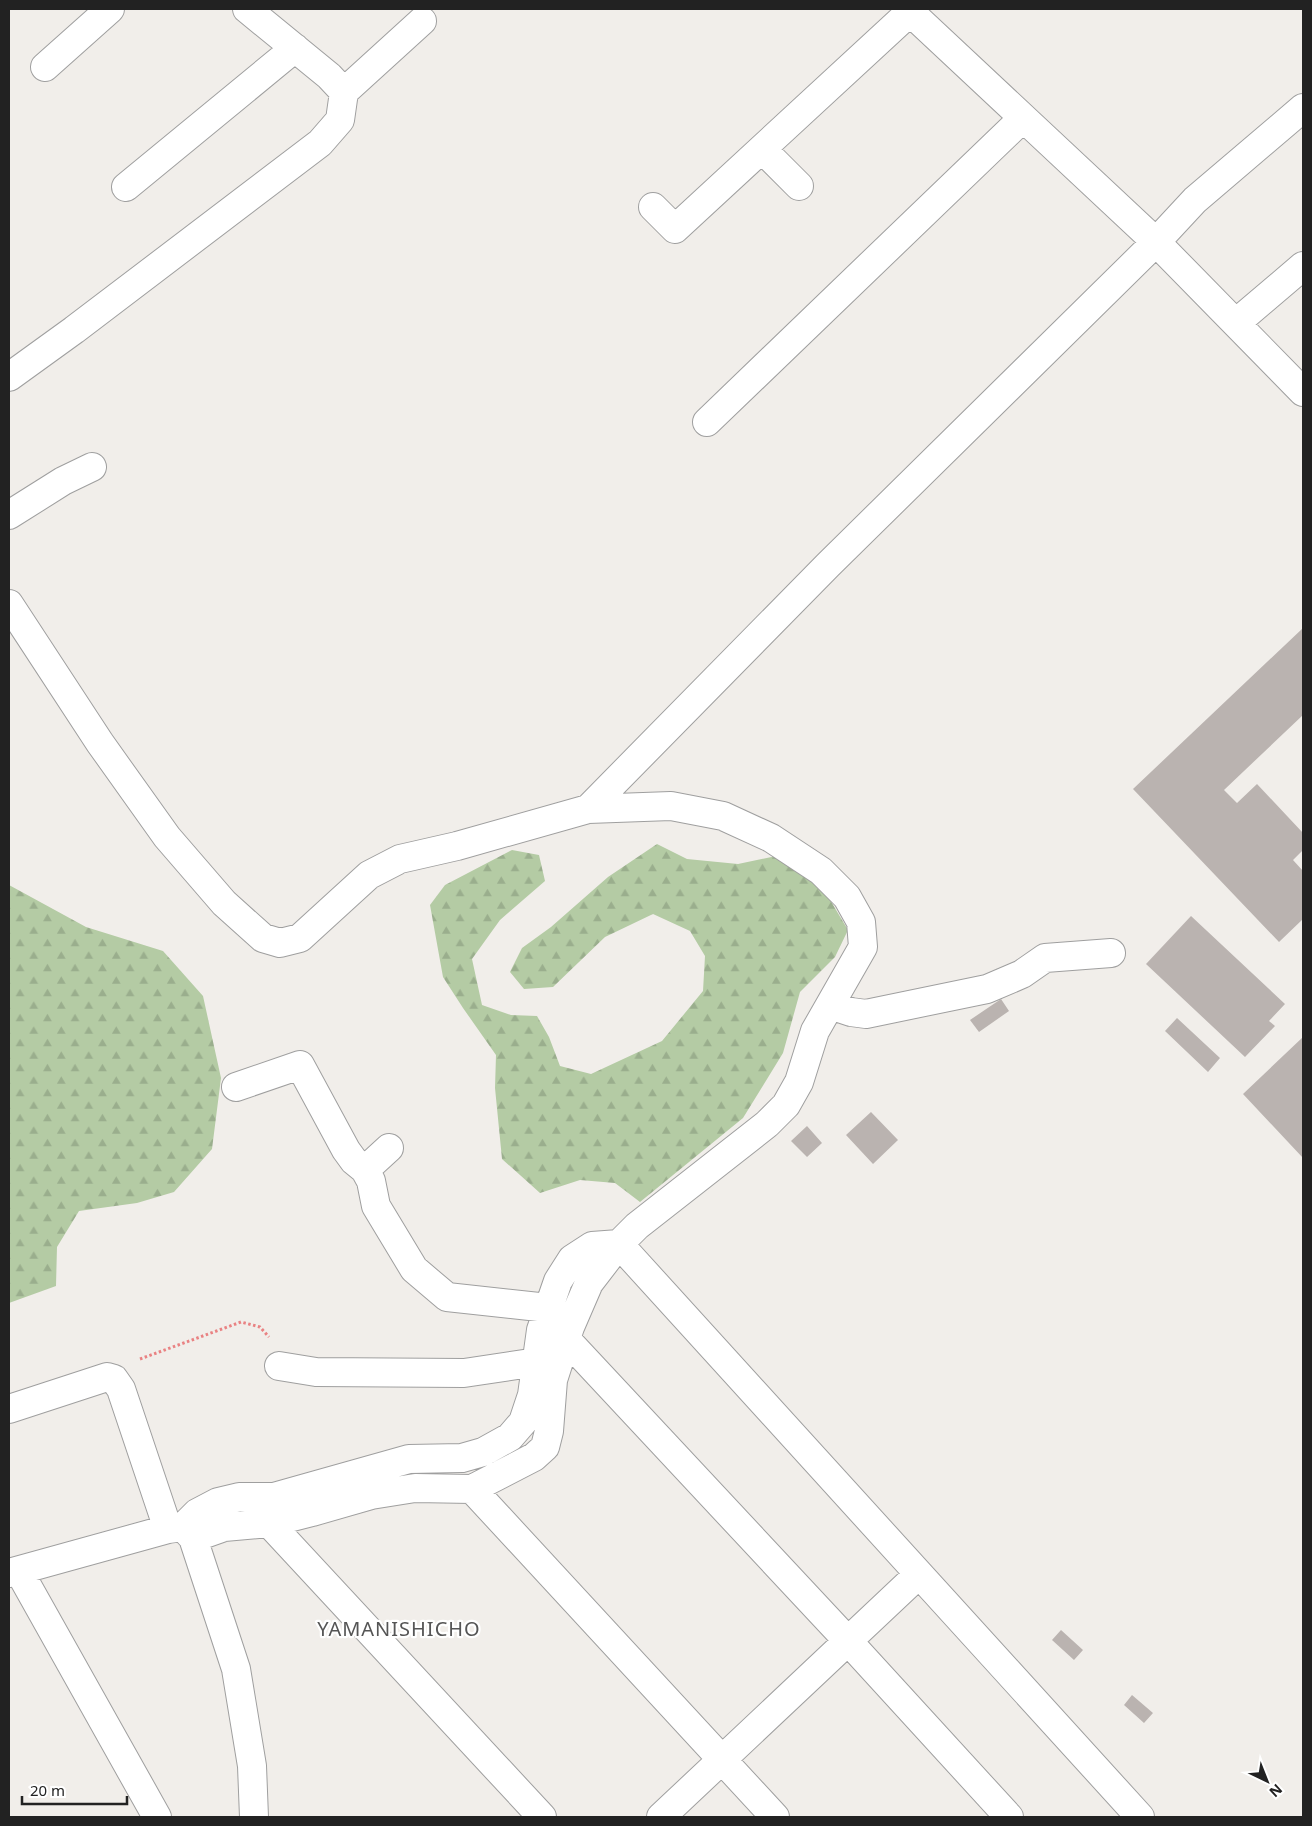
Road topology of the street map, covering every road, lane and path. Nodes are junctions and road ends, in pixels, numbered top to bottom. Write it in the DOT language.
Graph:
graph roads {
  1 [pos="110,9"];
  2 [pos="247,9"];
  3 [pos="908,10"];
  4 [pos="422,21"];
  5 [pos="296,48"];
  6 [pos="45,67"];
  7 [pos="344,92"];
  8 [pos="1303,108"];
  9 [pos="1023,118"];
  10 [pos="762,149"];
  11 [pos="799,186"];
  12 [pos="126,187"];
  13 [pos="653,208"];
  14 [pos="1156,242"];
  15 [pos="1303,266"];
  16 [pos="1236,323"];
  17 [pos="9,377"];
  18 [pos="1303,392"];
  19 [pos="707,422"];
  20 [pos="92,467"];
  21 [pos="9,515"];
  22 [pos="9,604"];
  23 [pos="588,809"];
  24 [pos="1111,953"];
  25 [pos="830,1005"];
  26 [pos="236,1087"];
  27 [pos="389,1148"];
  28 [pos="365,1170"];
  29 [pos="619,1244"];
  30 [pos="548,1308"];
  31 [pos="566,1339"];
  32 [pos="536,1362"];
  33 [pos="280,1366"];
  34 [pos="114,1379"];
  35 [pos="9,1409"];
  36 [pos="472,1489"];
  37 [pos="269,1523"];
  38 [pos="181,1531"];
  39 [pos="14,1572"];
  40 [pos="919,1574"];
  41 [pos="848,1641"];
  42 [pos="722,1760"];
  43 [pos="157,1817"];
  44 [pos="254,1817"];
  45 [pos="542,1817"];
  46 [pos="662,1817"];
  47 [pos="775,1817"];
  48 [pos="1009,1817"];
  49 [pos="1140,1817"];
  1 -- 6 [label="street"];
  2 -- 5 [label="street"];
  3 -- 9 [label="street"];
  3 -- 10 [label="street"];
  4 -- 7 [label="street"];
  5 -- 7 [label="street"];
  5 -- 12 [label="street"];
  7 -- 17 [label="street"];
  8 -- 14 [label="street"];
  9 -- 14 [label="street"];
  9 -- 19 [label="street"];
  10 -- 11 [label="street"];
  10 -- 13 [label="street"];
  14 -- 16 [label="street"];
  14 -- 23 [label="street"];
  15 -- 16 [label="street"];
  16 -- 18 [label="street"];
  20 -- 21 [label="street"];
  22 -- 23 [label="street"];
  23 -- 25 [label="street"];
  24 -- 25 [label="street"];
  25 -- 29 [label="street"];
  26 -- 28 [label="street"];
  27 -- 28 [label="street"];
  28 -- 30 [label="street"];
  29 -- 30 [label="street"];
  29 -- 31 [label="street"];
  29 -- 40 [label="street"];
  30 -- 32 [label="street"];
  31 -- 36 [label="street"];
  31 -- 41 [label="street"];
  32 -- 33 [label="street"];
  32 -- 38 [label="street"];
  33 -- 34 [label="path"];
  34 -- 35 [label="street"];
  34 -- 38 [label="street"];
  36 -- 37 [label="street"];
  36 -- 42 [label="street"];
  37 -- 38 [label="street"];
  37 -- 45 [label="street"];
  38 -- 39 [label="street"];
  38 -- 44 [label="street"];
  39 -- 43 [label="street"];
  40 -- 41 [label="street"];
  40 -- 49 [label="street"];
  41 -- 42 [label="street"];
  41 -- 48 [label="street"];
  42 -- 46 [label="street"];
  42 -- 47 [label="street"];
}
